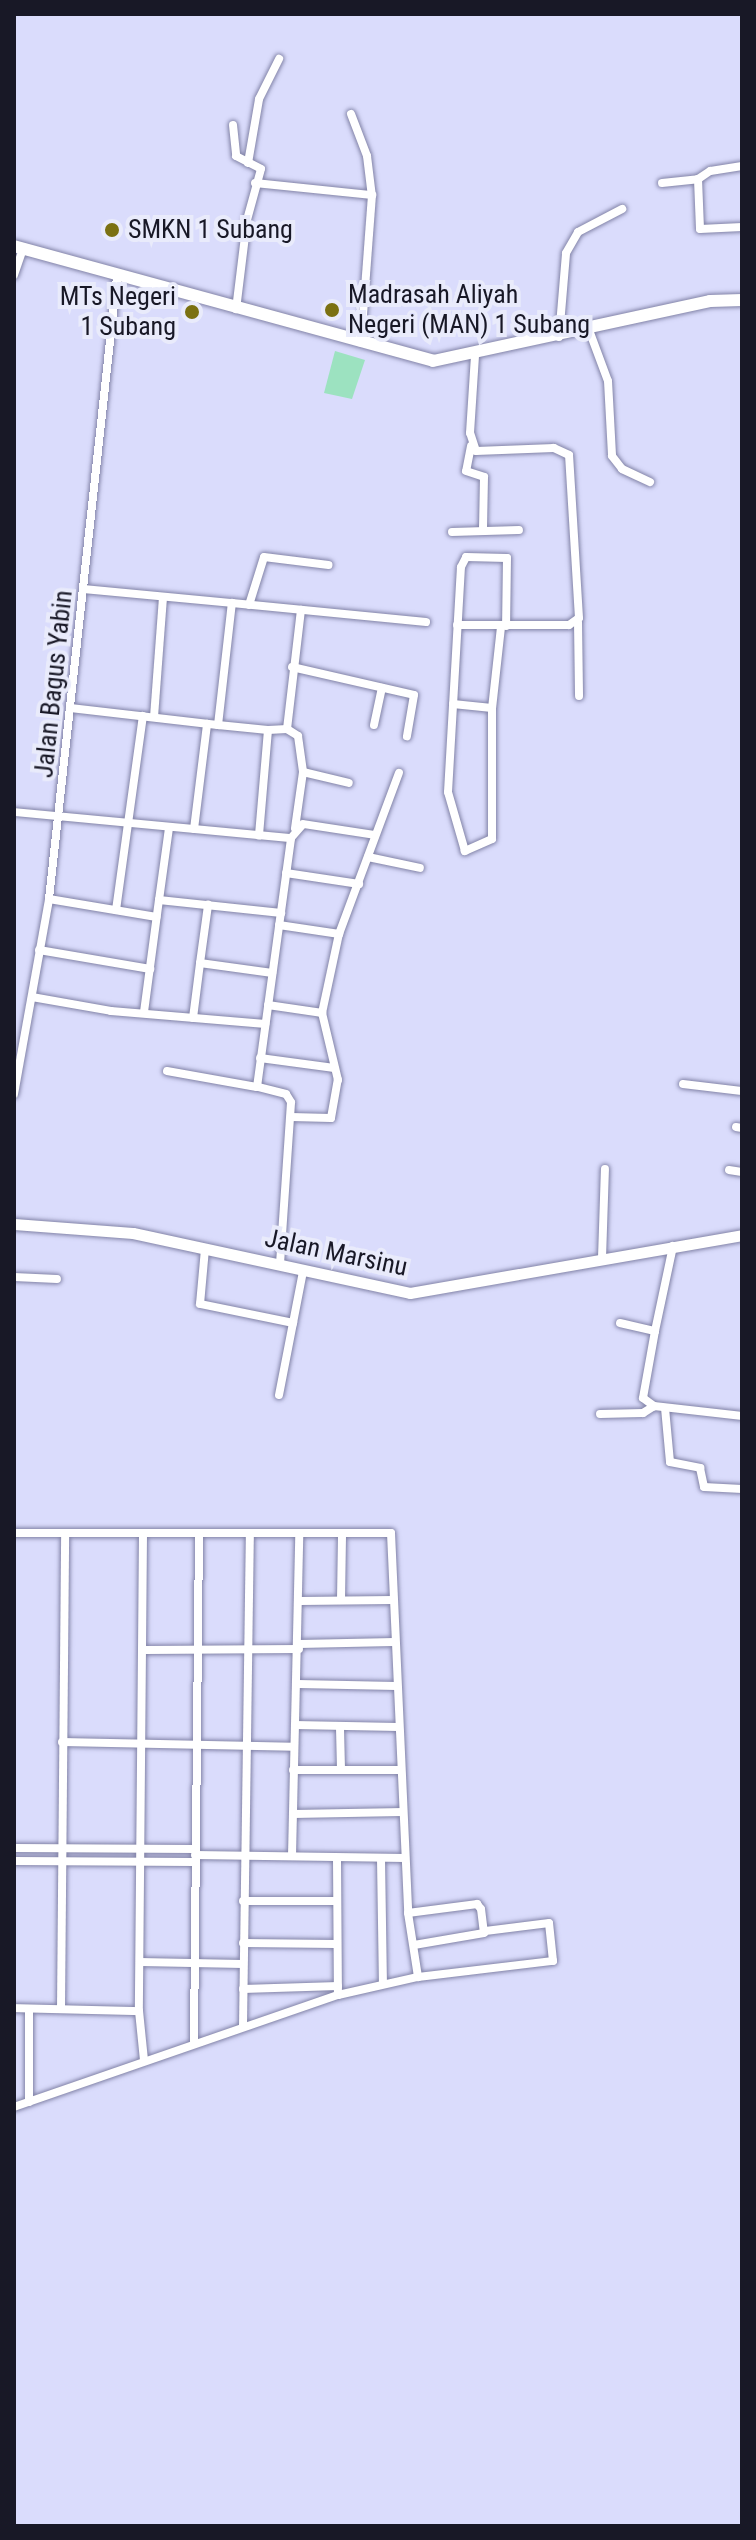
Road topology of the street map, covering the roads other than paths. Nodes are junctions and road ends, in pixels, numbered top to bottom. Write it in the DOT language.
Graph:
graph roads {
  1 [pos="279,59"];
  2 [pos="351,114"];
  3 [pos="233,125"];
  4 [pos="248,163"];
  5 [pos="742,166"];
  6 [pos="698,179"];
  7 [pos="255,183"];
  8 [pos="662,183"];
  9 [pos="372,195"];
  10 [pos="622,209"];
  11 [pos="742,227"];
  12 [pos="19,248"];
  13 [pos="14,274"];
  14 [pos="117,277"];
  15 [pos="742,300"];
  16 [pos="236,310"];
  17 [pos="589,330"];
  18 [pos="559,338"];
  19 [pos="361,344"];
  20 [pos="475,355"];
  21 [pos="471,446"];
  22 [pos="650,482"];
  23 [pos="519,530"];
  24 [pos="483,531"];
  25 [pos="452,532"];
  26 [pos="329,565"];
  27 [pos="85,589"];
  28 [pos="163,597"];
  29 [pos="232,603"];
  30 [pos="249,605"];
  31 [pos="301,610"];
  32 [pos="426,622"];
  33 [pos="578,622"];
  34 [pos="457,625"];
  35 [pos="503,626"];
  36 [pos="292,667"];
  37 [pos="382,688"];
  38 [pos="579,696"];
  39 [pos="453,704"];
  40 [pos="70,708"];
  41 [pos="492,708"];
  42 [pos="143,716"];
  43 [pos="154,717"];
  44 [pos="207,724"];
  45 [pos="218,725"];
  46 [pos="374,725"];
  47 [pos="287,729"];
  48 [pos="268,730"];
  49 [pos="407,736"];
  50 [pos="303,772"];
  51 [pos="399,773"];
  52 [pos="349,783"];
  53 [pos="14,812"];
  54 [pos="58,817"];
  55 [pos="128,824"];
  56 [pos="169,828"];
  57 [pos="295,828"];
  58 [pos="194,829"];
  59 [pos="375,835"];
  60 [pos="259,836"];
  61 [pos="291,838"];
  62 [pos="368,857"];
  63 [pos="420,868"];
  64 [pos="286,873"];
  65 [pos="359,884"];
  66 [pos="49,899"];
  67 [pos="159,900"];
  68 [pos="208,905"];
  69 [pos="116,910"];
  70 [pos="281,913"];
  71 [pos="156,917"];
  72 [pos="279,925"];
  73 [pos="339,934"];
  74 [pos="39,950"];
  75 [pos="200,963"];
  76 [pos="150,969"];
  77 [pos="272,973"];
  78 [pos="32,997"];
  79 [pos="268,1005"];
  80 [pos="144,1012"];
  81 [pos="322,1013"];
  82 [pos="193,1018"];
  83 [pos="265,1024"];
  84 [pos="260,1058"];
  85 [pos="334,1068"];
  86 [pos="167,1071"];
  87 [pos="683,1084"];
  88 [pos="257,1087"];
  89 [pos="742,1091"];
  90 [pos="14,1094"];
  91 [pos="291,1117"];
  92 [pos="605,1169"];
  93 [pos="729,1170"];
  94 [pos="742,1172"];
  95 [pos="14,1224"];
  96 [pos="742,1235"];
  97 [pos="673,1245"];
  98 [pos="205,1249"];
  99 [pos="602,1258"];
  100 [pos="280,1264"];
  101 [pos="303,1271"];
  102 [pos="14,1277"];
  103 [pos="57,1279"];
  104 [pos="293,1323"];
  105 [pos="620,1323"];
  106 [pos="655,1331"];
  107 [pos="279,1395"];
  108 [pos="654,1406"];
  109 [pos="665,1408"];
  110 [pos="600,1414"];
  111 [pos="742,1416"];
  112 [pos="742,1489"];
  113 [pos="14,1533"];
  114 [pos="65,1533"];
  115 [pos="143,1534"];
  116 [pos="199,1534"];
  117 [pos="250,1535"];
  118 [pos="299,1536"];
  119 [pos="342,1536"];
  120 [pos="341,1600"];
  121 [pos="393,1600"];
  122 [pos="300,1601"];
  123 [pos="394,1642"];
  124 [pos="299,1647"];
  125 [pos="197,1649"];
  126 [pos="145,1650"];
  127 [pos="250,1650"];
  128 [pos="298,1684"];
  129 [pos="396,1686"];
  130 [pos="295,1725"];
  131 [pos="398,1727"];
  132 [pos="340,1728"];
  133 [pos="62,1742"];
  134 [pos="144,1742"];
  135 [pos="200,1743"];
  136 [pos="248,1745"];
  137 [pos="293,1747"];
  138 [pos="293,1770"];
  139 [pos="341,1770"];
  140 [pos="400,1770"];
  141 [pos="403,1812"];
  142 [pos="293,1814"];
  143 [pos="14,1848"];
  144 [pos="62,1848"];
  145 [pos="144,1849"];
  146 [pos="195,1856"];
  147 [pos="244,1856"];
  148 [pos="292,1856"];
  149 [pos="405,1858"];
  150 [pos="337,1859"];
  151 [pos="381,1859"];
  152 [pos="14,1861"];
  153 [pos="62,1863"];
  154 [pos="143,1863"];
  155 [pos="243,1901"];
  156 [pos="336,1901"];
  157 [pos="408,1913"];
  158 [pos="485,1931"];
  159 [pos="243,1943"];
  160 [pos="336,1944"];
  161 [pos="414,1945"];
  162 [pos="140,1962"];
  163 [pos="191,1963"];
  164 [pos="243,1964"];
  165 [pos="418,1977"];
  166 [pos="383,1984"];
  167 [pos="243,1989"];
  168 [pos="338,1990"];
  169 [pos="14,2008"];
  170 [pos="29,2009"];
  171 [pos="61,2009"];
  172 [pos="139,2011"];
  173 [pos="243,2026"];
  174 [pos="194,2042"];
  175 [pos="144,2060"];
  176 [pos="29,2102"];
  177 [pos="14,2107"];
  1 -- 4 [label="street"];
  2 -- 9 [label="street"];
  3 -- 4 [label="street"];
  4 -- 7 [label="street"];
  5 -- 6 [label="street"];
  6 -- 8 [label="street"];
  6 -- 11 [label="street"];
  7 -- 9 [label="street"];
  7 -- 16 [label="street"];
  9 -- 19 [label="street"];
  10 -- 18 [label="street"];
  12 -- 13 [label="street"];
  12 -- 14 [label="main road"];
  14 -- 16 [label="main road"];
  14 -- 27 [label="street, Jalan Bagus Yabin"];
  15 -- 17 [label="main road"];
  16 -- 19 [label="main road"];
  17 -- 18 [label="main road"];
  17 -- 22 [label="street"];
  18 -- 20 [label="main road"];
  19 -- 20 [label="main road"];
  20 -- 21 [label="street"];
  21 -- 24 [label="street"];
  21 -- 33 [label="street"];
  23 -- 24 [label="street"];
  24 -- 25 [label="street"];
  26 -- 30 [label="street"];
  27 -- 28 [label="street"];
  27 -- 40 [label="street, Jalan Bagus Yabin"];
  28 -- 29 [label="street"];
  28 -- 43 [label="street"];
  29 -- 30 [label="street"];
  29 -- 45 [label="street"];
  30 -- 31 [label="street"];
  31 -- 32 [label="street"];
  31 -- 36 [label="street"];
  33 -- 35 [label="street"];
  33 -- 38 [label="street"];
  34 -- 35 [label="street"];
  34 -- 35 [label="street"];
  34 -- 39 [label="street"];
  35 -- 41 [label="street"];
  36 -- 37 [label="street"];
  36 -- 47 [label="street"];
  37 -- 46 [label="street"];
  37 -- 49 [label="street"];
  39 -- 41 [label="street"];
  39 -- 41 [label="street"];
  40 -- 42 [label="street"];
  40 -- 54 [label="street, Jalan Bagus Yabin"];
  42 -- 43 [label="street"];
  42 -- 55 [label="street"];
  43 -- 44 [label="street"];
  44 -- 45 [label="street"];
  44 -- 58 [label="street"];
  45 -- 48 [label="street"];
  47 -- 48 [label="street"];
  47 -- 50 [label="street"];
  48 -- 60 [label="street"];
  50 -- 52 [label="street"];
  50 -- 57 [label="street"];
  51 -- 59 [label="street"];
  53 -- 54 [label="street"];
  54 -- 55 [label="street"];
  54 -- 66 [label="street, Jalan Bagus Yabin"];
  55 -- 56 [label="street"];
  55 -- 69 [label="street"];
  56 -- 58 [label="street"];
  56 -- 67 [label="street"];
  57 -- 59 [label="street"];
  57 -- 61 [label="street"];
  58 -- 60 [label="street"];
  59 -- 62 [label="street"];
  60 -- 61 [label="street"];
  61 -- 64 [label="street"];
  62 -- 63 [label="street"];
  62 -- 65 [label="street"];
  64 -- 65 [label="street"];
  64 -- 70 [label="street"];
  65 -- 73 [label="street"];
  66 -- 69 [label="street"];
  66 -- 74 [label="street, Jalan Bagus Yabin"];
  67 -- 68 [label="street"];
  67 -- 71 [label="street"];
  68 -- 70 [label="street"];
  68 -- 75 [label="street"];
  69 -- 71 [label="street"];
  70 -- 72 [label="street"];
  71 -- 76 [label="street"];
  72 -- 73 [label="street"];
  72 -- 77 [label="street"];
  73 -- 81 [label="street"];
  74 -- 76 [label="street"];
  74 -- 78 [label="street, Jalan Bagus Yabin"];
  75 -- 77 [label="street"];
  75 -- 82 [label="street"];
  76 -- 80 [label="street"];
  77 -- 79 [label="street"];
  78 -- 80 [label="street"];
  78 -- 90 [label="street, Jalan Bagus Yabin"];
  79 -- 81 [label="street"];
  79 -- 83 [label="street"];
  80 -- 82 [label="street"];
  81 -- 85 [label="street"];
  82 -- 83 [label="street"];
  83 -- 84 [label="street"];
  84 -- 85 [label="street"];
  84 -- 88 [label="street"];
  85 -- 91 [label="street"];
  86 -- 88 [label="street"];
  87 -- 89 [label="street"];
  88 -- 91 [label="street"];
  91 -- 100 [label="street"];
  92 -- 99 [label="street"];
  93 -- 94 [label="street"];
  95 -- 98 [label="street, Jalan Marsinu"];
  96 -- 97 [label="street, Jalan Marsinu"];
  97 -- 99 [label="street, Jalan Marsinu"];
  97 -- 106 [label="street"];
  98 -- 100 [label="street, Jalan Marsinu"];
  98 -- 104 [label="street"];
  99 -- 101 [label="street, Jalan Marsinu"];
  100 -- 101 [label="street, Jalan Marsinu"];
  101 -- 104 [label="street"];
  102 -- 103 [label="street"];
  104 -- 107 [label="street"];
  105 -- 106 [label="street"];
  106 -- 108 [label="street"];
  108 -- 109 [label="street"];
  108 -- 110 [label="street"];
  109 -- 111 [label="street"];
  109 -- 112 [label="street"];
  113 -- 114 [label="street"];
  114 -- 115 [label="street"];
  114 -- 133 [label="street"];
  115 -- 116 [label="street"];
  115 -- 126 [label="street"];
  116 -- 117 [label="street"];
  116 -- 125 [label="street"];
  117 -- 118 [label="street"];
  117 -- 127 [label="street"];
  118 -- 119 [label="street"];
  118 -- 122 [label="street"];
  119 -- 120 [label="street"];
  119 -- 121 [label="street"];
  120 -- 121 [label="street"];
  120 -- 122 [label="street"];
  121 -- 123 [label="street"];
  122 -- 124 [label="street"];
  123 -- 124 [label="street"];
  123 -- 129 [label="street"];
  124 -- 127 [label="street"];
  124 -- 128 [label="street"];
  125 -- 126 [label="street"];
  125 -- 127 [label="street"];
  125 -- 135 [label="street"];
  126 -- 134 [label="street"];
  127 -- 136 [label="street"];
  128 -- 129 [label="street"];
  128 -- 130 [label="street"];
  129 -- 131 [label="street"];
  130 -- 132 [label="street"];
  130 -- 137 [label="street"];
  131 -- 132 [label="street"];
  131 -- 140 [label="street"];
  132 -- 139 [label="street"];
  133 -- 134 [label="street"];
  133 -- 144 [label="street"];
  134 -- 135 [label="street"];
  134 -- 145 [label="street"];
  135 -- 136 [label="street"];
  135 -- 146 [label="street"];
  136 -- 137 [label="street"];
  136 -- 147 [label="street"];
  137 -- 138 [label="street"];
  138 -- 139 [label="street"];
  138 -- 142 [label="street"];
  139 -- 140 [label="street"];
  140 -- 141 [label="street"];
  141 -- 142 [label="street"];
  141 -- 149 [label="street"];
  142 -- 148 [label="street"];
  143 -- 144 [label="street"];
  144 -- 145 [label="street"];
  144 -- 153 [label="street"];
  145 -- 146 [label="street"];
  145 -- 154 [label="street"];
  146 -- 147 [label="street"];
  146 -- 154 [label="street"];
  146 -- 163 [label="street"];
  147 -- 148 [label="street"];
  147 -- 155 [label="street"];
  148 -- 150 [label="street"];
  149 -- 151 [label="street"];
  149 -- 157 [label="street"];
  150 -- 151 [label="street"];
  150 -- 156 [label="street"];
  151 -- 166 [label="street"];
  152 -- 153 [label="street"];
  153 -- 154 [label="street"];
  153 -- 171 [label="street"];
  154 -- 162 [label="street"];
  155 -- 156 [label="street"];
  155 -- 159 [label="street"];
  156 -- 160 [label="street"];
  157 -- 158 [label="street"];
  157 -- 161 [label="street"];
  158 -- 161 [label="street"];
  158 -- 165 [label="street"];
  159 -- 160 [label="street"];
  159 -- 164 [label="street"];
  160 -- 168 [label="street"];
  161 -- 165 [label="street"];
  162 -- 163 [label="street"];
  162 -- 172 [label="street"];
  163 -- 164 [label="street"];
  163 -- 174 [label="street"];
  164 -- 167 [label="street"];
  165 -- 166 [label="street"];
  166 -- 168 [label="street"];
  167 -- 168 [label="street"];
  167 -- 173 [label="street"];
  168 -- 173 [label="street"];
  169 -- 170 [label="street"];
  170 -- 171 [label="street"];
  170 -- 176 [label="street"];
  171 -- 172 [label="street"];
  172 -- 175 [label="street"];
  173 -- 174 [label="street"];
  174 -- 175 [label="street"];
  175 -- 176 [label="street"];
  176 -- 177 [label="street"];
}
